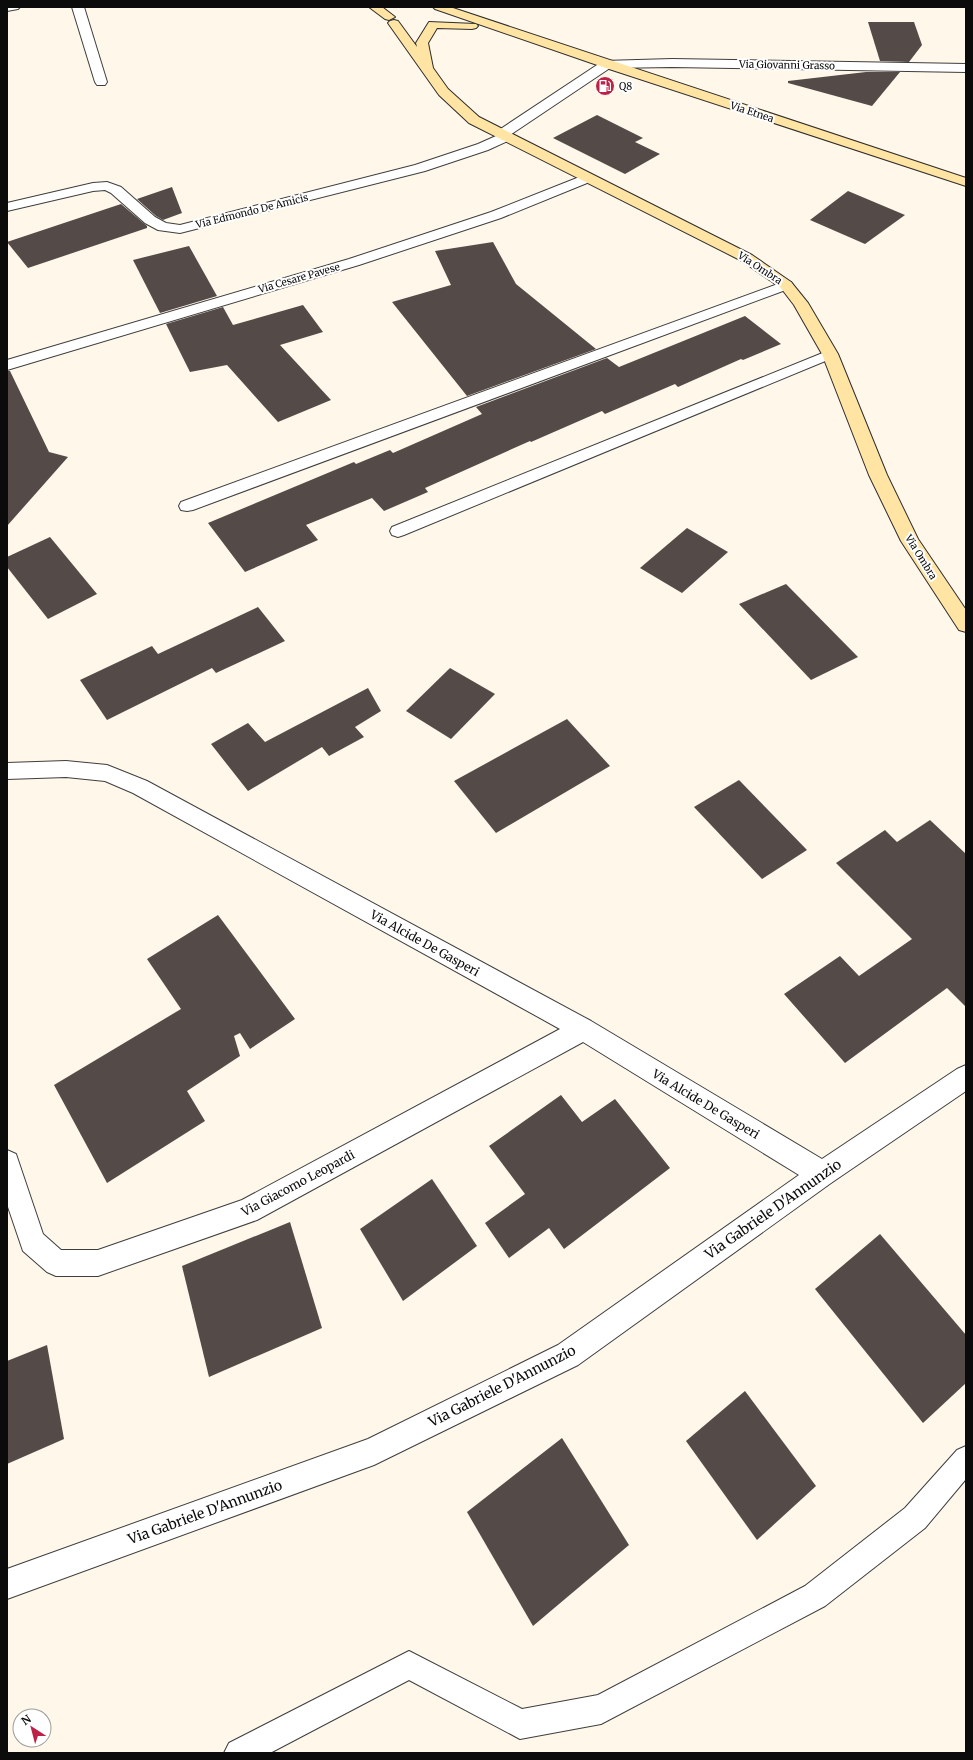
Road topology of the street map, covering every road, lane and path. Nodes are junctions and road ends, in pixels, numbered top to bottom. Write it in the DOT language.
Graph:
graph roads {
  1 [pos="14,7"];
  2 [pos="78,7"];
  3 [pos="375,7"];
  4 [pos="439,7"];
  5 [pos="7,8"];
  6 [pos="393,16"];
  7 [pos="433,24"];
  8 [pos="466,25"];
  9 [pos="426,35"];
  10 [pos="538,41"];
  11 [pos="608,64"];
  12 [pos="427,68"];
  13 [pos="966,68"];
  14 [pos="101,82"];
  15 [pos="503,136"];
  16 [pos="587,178"];
  17 [pos="966,182"];
  18 [pos="7,207"];
  19 [pos="786,285"];
  20 [pos="830,354"];
  21 [pos="7,365"];
  22 [pos="187,506"];
  23 [pos="398,531"];
  24 [pos="966,625"];
  25 [pos="7,771"];
  26 [pos="583,1029"];
  27 [pos="966,1076"];
  28 [pos="7,1163"];
  29 [pos="822,1174"];
  30 [pos="966,1459"];
  31 [pos="7,1584"];
  32 [pos="239,1753"];
  1 -- 5 [label="street"];
  2 -- 14 [label="street"];
  3 -- 6 [label="main road"];
  4 -- 7 [label="main road"];
  4 -- 10 [label="main road"];
  6 -- 7 [label="main road"];
  6 -- 12 [label="main road, Via Ombra"];
  7 -- 8 [label="main road"];
  7 -- 9 [label="main road"];
  8 -- 9 [label="main road"];
  8 -- 10 [label="main road"];
  9 -- 12 [label="main road"];
  10 -- 11 [label="main road, Via Etnea"];
  11 -- 13 [label="street, Via Giovanni Grasso"];
  11 -- 15 [label="street"];
  11 -- 17 [label="main road, Via Etnea"];
  12 -- 15 [label="main road, Via Ombra"];
  15 -- 16 [label="main road, Via Ombra"];
  15 -- 18 [label="street, Via Edmondo De Amicis"];
  16 -- 19 [label="main road, Via Ombra"];
  16 -- 21 [label="street, Via Cesare Pavese"];
  19 -- 20 [label="main road, Via Ombra"];
  19 -- 22 [label="lane"];
  20 -- 23 [label="lane"];
  20 -- 24 [label="main road, Via Ombra"];
  25 -- 26 [label="street, Via Alcide De Gasperi"];
  26 -- 28 [label="street, Via Giacomo Leopardi"];
  26 -- 29 [label="street, Via Alcide De Gasperi"];
  27 -- 29 [label="street, Via Gabriele D'Annunzio"];
  29 -- 31 [label="street, Via Gabriele D'Annunzio"];
  30 -- 32 [label="lane"];
}
